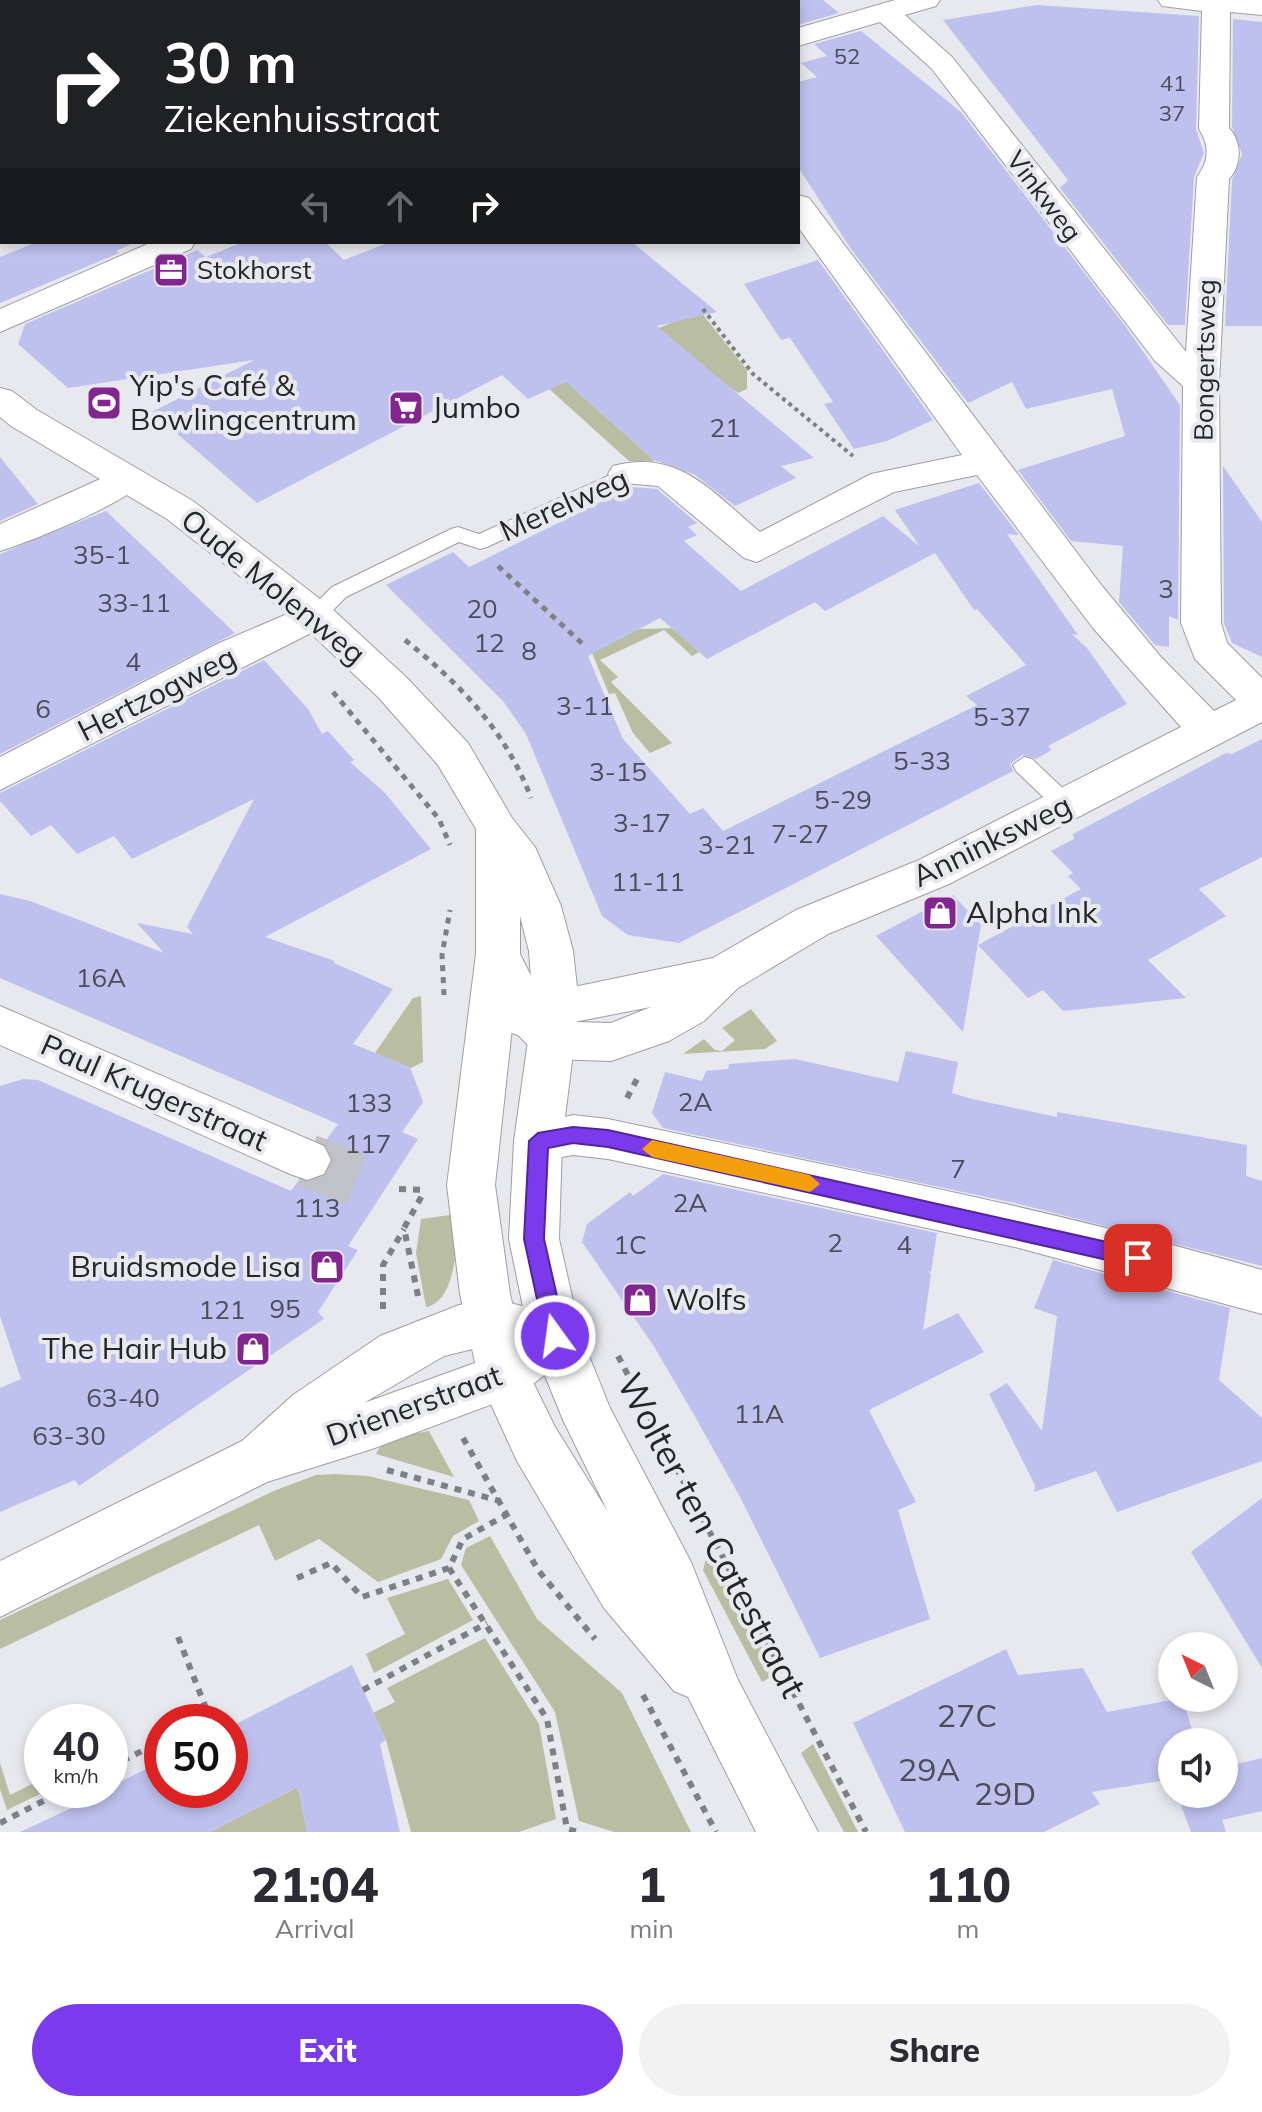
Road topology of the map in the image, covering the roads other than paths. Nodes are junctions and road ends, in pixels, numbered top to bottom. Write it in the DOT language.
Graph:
graph roads {
  1 [pos="926,0"];
  2 [pos="1172,0"];
  3 [pos="1216,3"];
  4 [pos="1262,6"];
  5 [pos="884,11"];
  6 [pos="800,36"];
  7 [pos="800,208"];
  8 [pos="175,244"];
  9 [pos="0,322"];
  10 [pos="1201,383"];
  11 [pos="0,399"];
  12 [pos="985,462"];
  13 [pos="626,474"];
  14 [pos="127,479"];
  15 [pos="0,538"];
  16 [pos="315,615"];
  17 [pos="1262,703"];
  18 [pos="1210,731"];
  19 [pos="1024,765"];
  20 [pos="0,775"];
  21 [pos="1066,805"];
  22 [pos="497,829"];
  23 [pos="722,975"];
  24 [pos="530,1023"];
  25 [pos="7,1036"];
  26 [pos="538,1141"];
  27 [pos="307,1160"];
  28 [pos="1262,1292"];
  29 [pos="491,1322"];
  30 [pos="555,1336"];
  31 [pos="504,1376"];
  32 [pos="255,1461"];
  33 [pos="0,1590"];
  34 [pos="717,1698"];
  35 [pos="788,1832"];
  1 -- 5 [label="street"];
  2 -- 3 [label="street"];
  3 -- 4 [label="street"];
  3 -- 10 [label="street, Bongertsweg"];
  5 -- 6 [label="street"];
  5 -- 10 [label="street, Vinkweg"];
  7 -- 12 [label="street"];
  8 -- 9 [label="street"];
  10 -- 17 [label="street, Bongertsweg"];
  11 -- 14 [label="street, Oude Molenweg"];
  12 -- 13 [label="street, Merelweg"];
  12 -- 18 [label="street"];
  13 -- 16 [label="lane, Merelweg"];
  14 -- 15 [label="street"];
  14 -- 16 [label="street, Oude Molenweg"];
  16 -- 20 [label="street, Hertzogweg"];
  16 -- 22 [label="street, Oude Molenweg"];
  17 -- 18 [label="street, Anninksweg"];
  18 -- 21 [label="street, Anninksweg"];
  19 -- 21 [label="lane"];
  21 -- 23 [label="street, Anninksweg"];
  22 -- 24 [label="street, Oude Molenweg"];
  22 -- 24 [label="street, Oude Molenweg"];
  23 -- 24 [label="street, Anninksweg"];
  23 -- 24 [label="street, Anninksweg"];
  24 -- 26 [label="street, Oude Molenweg"];
  24 -- 29 [label="street, Wolter ten Catestraat"];
  25 -- 27 [label="street, Paul Krugerstraat"];
  26 -- 28 [label="street"];
  26 -- 30 [label="street, Wolter ten Catestraat"];
  29 -- 30 [label="street, Drienerstraat"];
  29 -- 31 [label="street, Wolter ten Catestraat"];
  29 -- 32 [label="street, Drienerstraat"];
  30 -- 31 [label="street, Drienerstraat"];
  30 -- 34 [label="street, Wolter ten Catestraat"];
  31 -- 32 [label="street, Drienerstraat"];
  31 -- 34 [label="street, Wolter ten Catestraat"];
  32 -- 33 [label="street, Drienerstraat"];
  34 -- 35 [label="street, Wolter ten Catestraat"];
}
